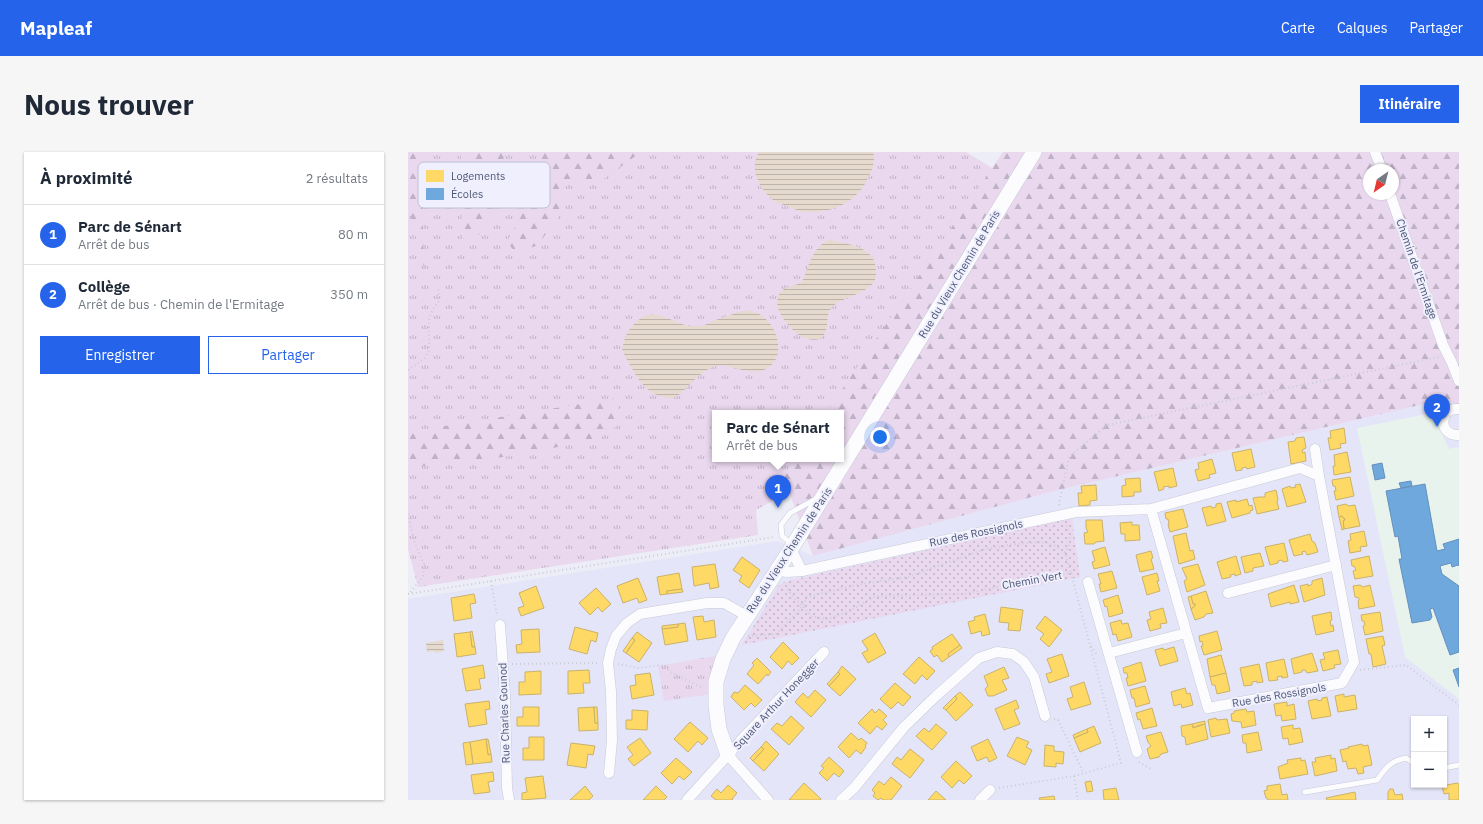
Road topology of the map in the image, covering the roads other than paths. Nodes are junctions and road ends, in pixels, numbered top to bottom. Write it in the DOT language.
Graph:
graph roads {
  1 [pos="1034,152"];
  2 [pos="1375,152"];
  3 [pos="1380,164"];
  4 [pos="1392,200"];
  5 [pos="1459,381"];
  6 [pos="1459,408"];
  7 [pos="1459,435"];
  8 [pos="1315,449"];
  9 [pos="1319,476"];
  10 [pos="820,502"];
  11 [pos="1151,509"];
  12 [pos="789,544"];
  13 [pos="1336,565"];
  14 [pos="802,571"];
  15 [pos="780,575"];
  16 [pos="1088,582"];
  17 [pos="1228,593"];
  18 [pos="747,616"];
  19 [pos="500,625"];
  20 [pos="1186,633"];
  21 [pos="824,652"];
  22 [pos="1108,653"];
  23 [pos="1045,716"];
  24 [pos="1137,752"];
  25 [pos="728,755"];
  26 [pos="1411,761"];
  27 [pos="1459,764"];
  28 [pos="1447,767"];
  29 [pos="609,773"];
  30 [pos="990,790"];
  31 [pos="1306,792"];
  32 [pos="509,800"];
  33 [pos="687,800"];
  34 [pos="768,800"];
  35 [pos="841,800"];
  36 [pos="980,800"];
  1 -- 10 [label="street, Rue du Vieux Chemin de Paris"];
  2 -- 3 [label="street"];
  4 -- 5 [label="street, Chemin de l'Ermitage"];
  6 -- 7 [label="street"];
  8 -- 9 [label="street"];
  9 -- 11 [label="street, Rue des Rossignols"];
  9 -- 13 [label="street"];
  10 -- 12 [label="street, Rue du Vieux Chemin de Paris"];
  10 -- 12 [label="lane"];
  11 -- 14 [label="street, Rue des Rossignols"];
  11 -- 20 [label="street, Rue des Rossignols"];
  12 -- 14 [label="street"];
  12 -- 15 [label="street, Rue du Vieux Chemin de Paris"];
  13 -- 17 [label="street"];
  13 -- 20 [label="street, Rue des Rossignols"];
  14 -- 15 [label="street, Rue des Rossignols"];
  15 -- 18 [label="street, Rue du Vieux Chemin de Paris"];
  16 -- 22 [label="street"];
  18 -- 25 [label="street, Rue du Vieux Chemin de Paris"];
  18 -- 29 [label="street"];
  19 -- 32 [label="street, Rue Charles Gounod"];
  20 -- 22 [label="street"];
  21 -- 25 [label="street, Square Arthur Honegger"];
  22 -- 24 [label="street"];
  23 -- 35 [label="street"];
  25 -- 33 [label="street, Square Arthur Honegger"];
  25 -- 34 [label="street"];
  26 -- 31 [label="lane"];
  27 -- 28 [label="lane"];
  30 -- 36 [label="street"];
}
